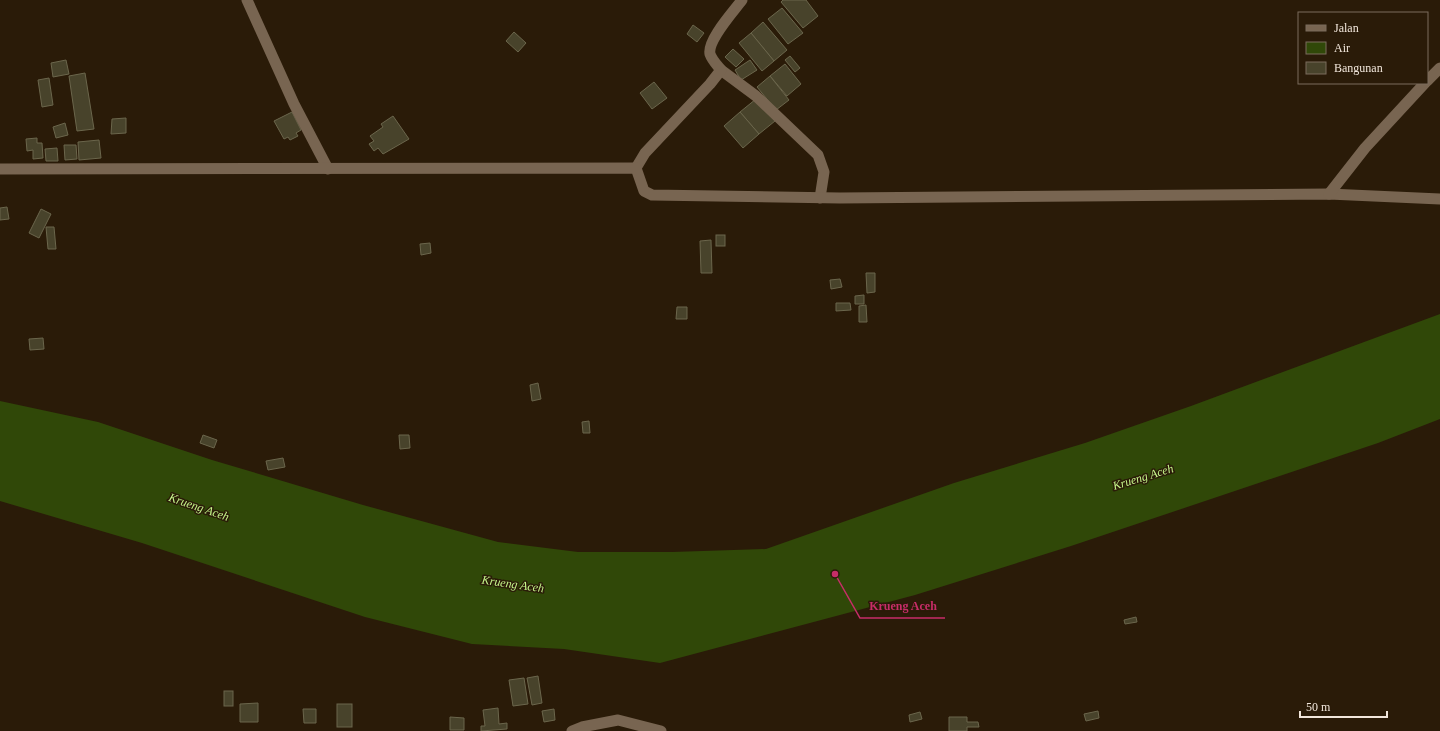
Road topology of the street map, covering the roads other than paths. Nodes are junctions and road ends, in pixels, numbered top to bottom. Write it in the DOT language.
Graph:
graph roads {
  1 [pos="247,0"];
  2 [pos="742,0"];
  3 [pos="1440,68"];
  4 [pos="721,70"];
  5 [pos="1428,80"];
  6 [pos="1424,84"];
  7 [pos="636,168"];
  8 [pos="0,169"];
  9 [pos="328,169"];
  10 [pos="1329,194"];
  11 [pos="820,198"];
  12 [pos="1440,199"];
  13 [pos="572,731"];
  14 [pos="661,731"];
  1 -- 9 [label="street"];
  2 -- 4 [label="street"];
  3 -- 5 [label="street"];
  4 -- 7 [label="street"];
  4 -- 11 [label="street"];
  6 -- 10 [label="street"];
  7 -- 9 [label="street"];
  7 -- 11 [label="street"];
  8 -- 9 [label="street"];
  10 -- 11 [label="street"];
  10 -- 12 [label="street"];
  13 -- 14 [label="street"];
}
